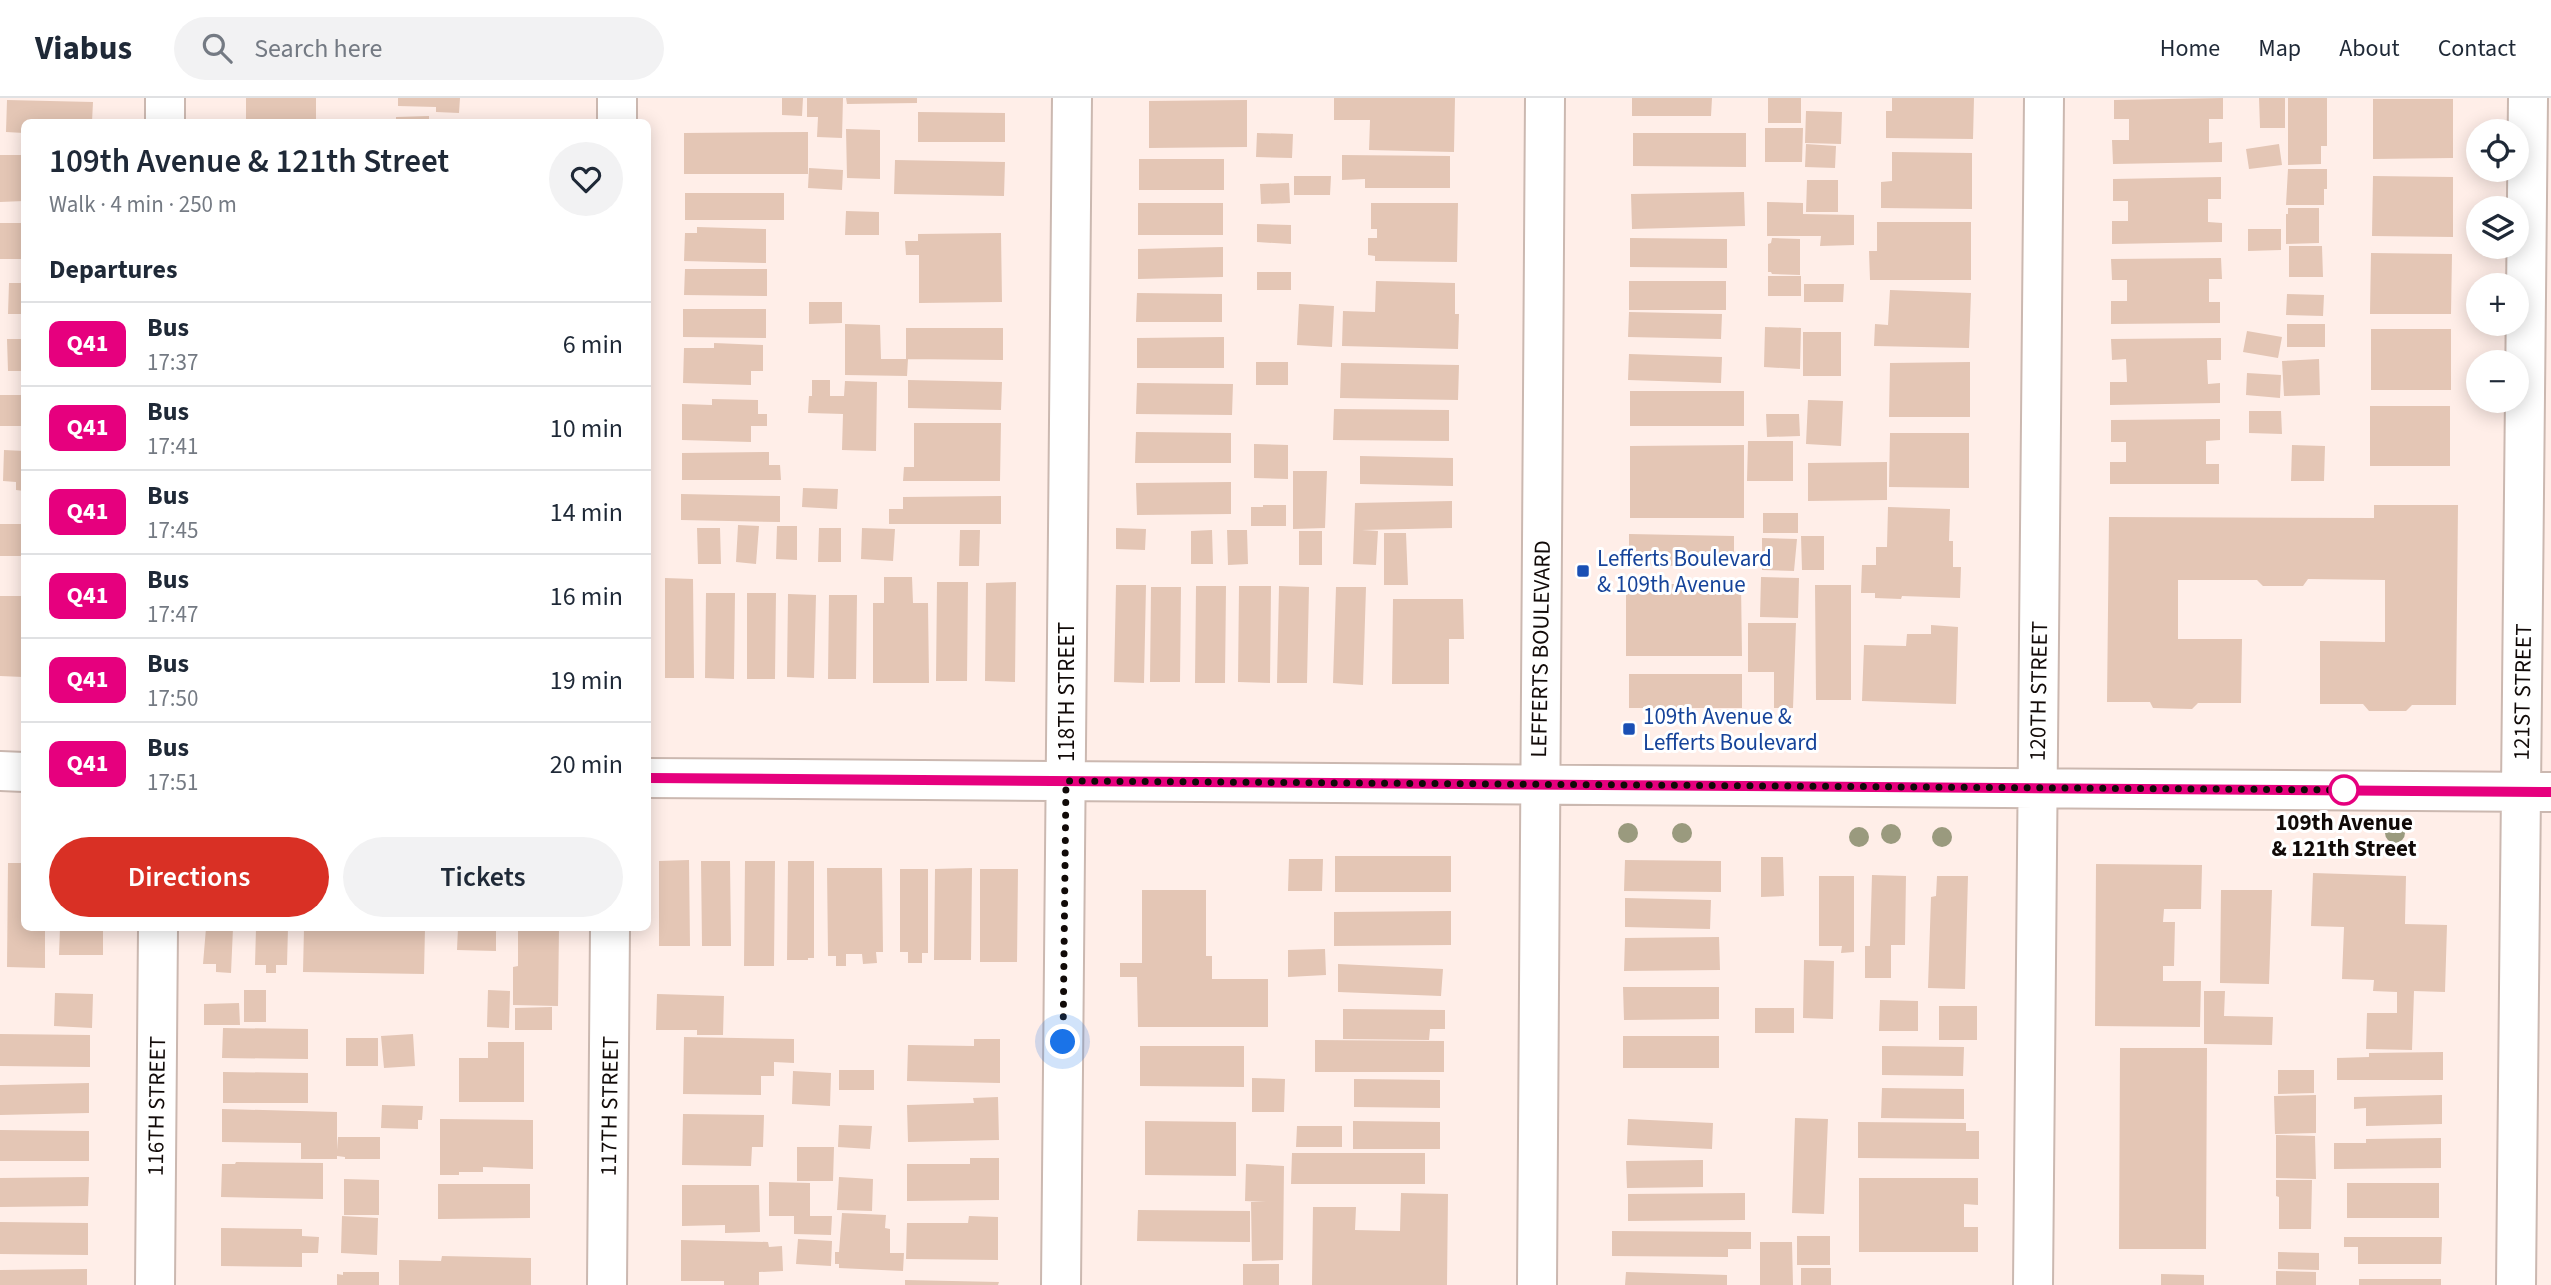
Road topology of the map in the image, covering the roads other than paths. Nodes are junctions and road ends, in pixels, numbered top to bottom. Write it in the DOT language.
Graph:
graph roads {
  1 [pos="165,98"];
  2 [pos="617,98"];
  3 [pos="1072,98"];
  4 [pos="1545,98"];
  5 [pos="2044,98"];
  6 [pos="2528,98"];
  7 [pos="165,119"];
  8 [pos="617,119"];
  9 [pos="2538,454"];
  10 [pos="0,771"];
  11 [pos="21,772"];
  12 [pos="651,778"];
  13 [pos="1066,781"];
  14 [pos="1539,784"];
  15 [pos="2037,788"];
  16 [pos="2536,792"];
  17 [pos="158,931"];
  18 [pos="610,931"];
  19 [pos="155,1285"];
  20 [pos="607,1285"];
  21 [pos="1061,1285"];
  22 [pos="1537,1285"];
  23 [pos="2033,1285"];
  24 [pos="2516,1285"];
  1 -- 7 [label="street"];
  2 -- 8 [label="street"];
  3 -- 13 [label="street, 118TH STREET"];
  4 -- 14 [label="street, LEFFERTS BOULEVARD"];
  5 -- 15 [label="street, 120TH STREET"];
  6 -- 9 [label="street, 121ST STREET"];
  9 -- 16 [label="street, 121ST STREET"];
  10 -- 11 [label="street"];
  12 -- 13 [label="street"];
  13 -- 14 [label="street"];
  13 -- 21 [label="street, 118TH STREET"];
  14 -- 15 [label="street"];
  14 -- 22 [label="street, LEFFERTS BOULEVARD"];
  15 -- 16 [label="street"];
  15 -- 23 [label="street, 120TH STREET"];
  16 -- 24 [label="street, 121ST STREET"];
  17 -- 19 [label="street, 116TH STREET"];
  18 -- 20 [label="street, 117TH STREET"];
}
